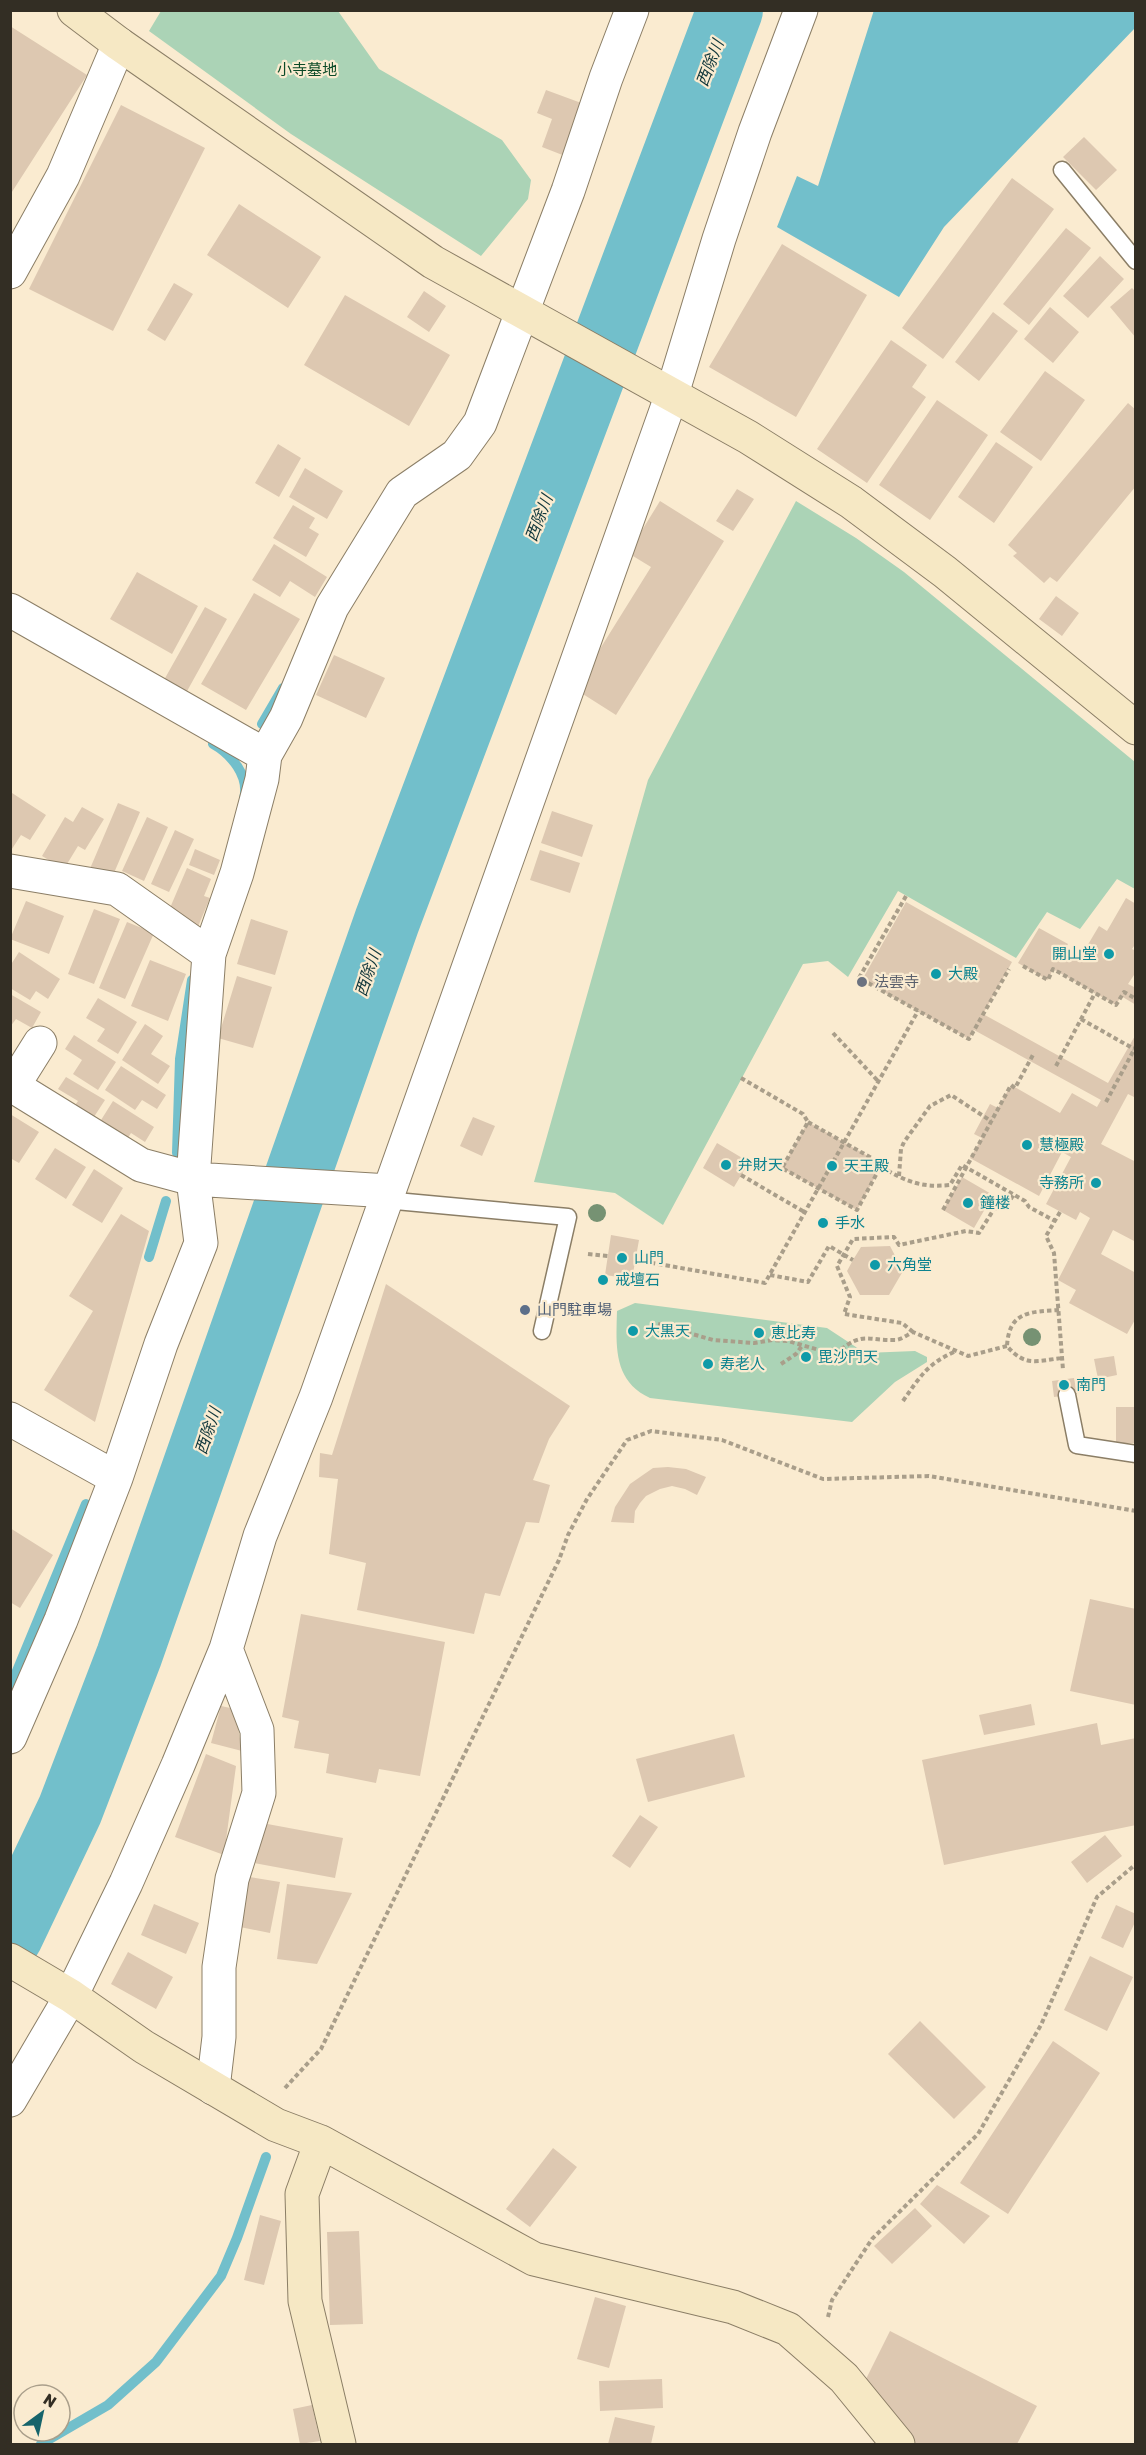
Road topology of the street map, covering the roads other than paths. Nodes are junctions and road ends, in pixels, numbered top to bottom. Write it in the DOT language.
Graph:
graph roads {
  1 [pos="75,10"];
  2 [pos="632,10"];
  3 [pos="801,10"];
  4 [pos="119,44"];
  5 [pos="1062,170"];
  6 [pos="1136,261"];
  7 [pos="10,272"];
  8 [pos="522,311"];
  9 [pos="661,388"];
  10 [pos="10,610"];
  11 [pos="1136,728"];
  12 [pos="265,755"];
  13 [pos="10,871"];
  14 [pos="209,954"];
  15 [pos="40,1042"];
  16 [pos="193,1179"];
  17 [pos="387,1196"];
  18 [pos="542,1331"];
  19 [pos="1065,1388"];
  20 [pos="10,1419"];
  21 [pos="1136,1454"];
  22 [pos="116,1478"];
  23 [pos="226,1649"];
  24 [pos="10,1737"];
  25 [pos="10,1960"];
  26 [pos="71,1996"];
  27 [pos="213,2088"];
  28 [pos="10,2100"];
  29 [pos="321,2142"];
  30 [pos="339,2445"];
  31 [pos="898,2445"];
  1 -- 4 [label="street"];
  2 -- 8 [label="street"];
  3 -- 9 [label="street"];
  4 -- 7 [label="street"];
  4 -- 8 [label="street"];
  5 -- 6 [label="lane"];
  8 -- 9 [label="street"];
  8 -- 12 [label="street"];
  9 -- 11 [label="street"];
  9 -- 17 [label="street"];
  10 -- 12 [label="street"];
  12 -- 14 [label="street"];
  13 -- 14 [label="street"];
  14 -- 16 [label="street"];
  15 -- 16 [label="street"];
  16 -- 17 [label="street"];
  16 -- 22 [label="street"];
  17 -- 18 [label="lane"];
  17 -- 23 [label="street"];
  19 -- 21 [label="lane"];
  20 -- 22 [label="street"];
  22 -- 24 [label="street"];
  23 -- 26 [label="street"];
  23 -- 27 [label="street"];
  25 -- 26 [label="street"];
  26 -- 27 [label="street"];
  26 -- 28 [label="street"];
  27 -- 29 [label="street"];
  29 -- 30 [label="street"];
  29 -- 31 [label="street"];
}
